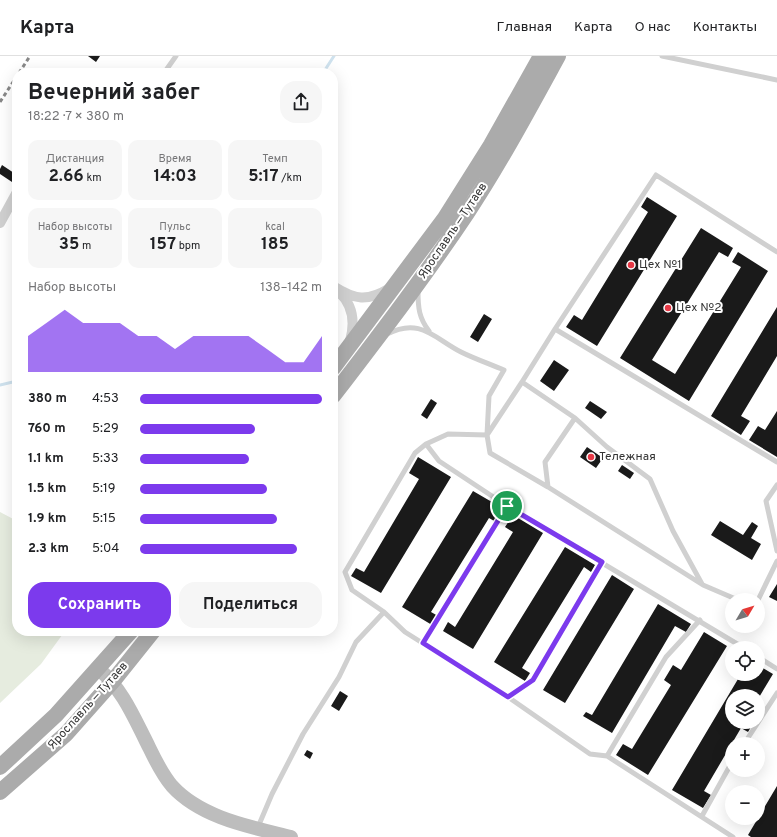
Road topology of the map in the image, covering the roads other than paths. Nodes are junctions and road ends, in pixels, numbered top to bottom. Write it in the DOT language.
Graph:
graph roads {
  1 [pos="176,56"];
  2 [pos="662,56"];
  3 [pos="554,58"];
  4 [pos="168,68"];
  5 [pos="777,80"];
  6 [pos="12,201"];
  7 [pos="0,223"];
  8 [pos="777,252"];
  9 [pos="426,273"];
  10 [pos="400,280"];
  11 [pos="338,289"];
  12 [pos="338,291"];
  13 [pos="555,328"];
  14 [pos="429,331"];
  15 [pos="377,339"];
  16 [pos="347,349"];
  17 [pos="338,361"];
  18 [pos="522,382"];
  19 [pos="338,390"];
  20 [pos="574,418"];
  21 [pos="487,435"];
  22 [pos="426,444"];
  23 [pos="777,462"];
  24 [pos="777,485"];
  25 [pos="548,487"];
  26 [pos="507,506"];
  27 [pos="777,551"];
  28 [pos="777,561"];
  29 [pos="602,562"];
  30 [pos="703,585"];
  31 [pos="761,593"];
  32 [pos="725,594"];
  33 [pos="384,612"];
  34 [pos="700,620"];
  35 [pos="127,636"];
  36 [pos="149,636"];
  37 [pos="733,641"];
  38 [pos="423,643"];
  39 [pos="765,661"];
  40 [pos="98,668"];
  41 [pos="777,669"];
  42 [pos="113,681"];
  43 [pos="777,693"];
  44 [pos="508,697"];
  45 [pos="749,737"];
  46 [pos="607,756"];
  47 [pos="0,767"];
  48 [pos="725,775"];
  49 [pos="0,792"];
  50 [pos="702,816"];
  51 [pos="258,829"];
  52 [pos="291,837"];
  53 [pos="733,837"];
  1 -- 4 [label="lane"];
  2 -- 5 [label="lane"];
  3 -- 9 [label="main road, Ярославль — Тутаев"];
  3 -- 10 [label="main road, Ярославль — Тутаев"];
  6 -- 7 [label="street"];
  8 -- 13 [label="lane"];
  9 -- 14 [label="lane"];
  9 -- 15 [label="main road, Ярославль — Тутаев"];
  10 -- 11 [label="street"];
  10 -- 16 [label="main road, Ярославль — Тутаев"];
  12 -- 16 [label="street"];
  13 -- 18 [label="lane"];
  13 -- 23 [label="lane"];
  14 -- 15 [label="lane"];
  14 -- 21 [label="lane"];
  15 -- 19 [label="main road, Ярославль — Тутаев"];
  16 -- 17 [label="main road, Ярославль — Тутаев"];
  18 -- 20 [label="lane"];
  18 -- 21 [label="lane"];
  20 -- 25 [label="lane"];
  20 -- 30 [label="lane"];
  21 -- 22 [label="lane"];
  21 -- 25 [label="lane"];
  22 -- 26 [label="lane"];
  22 -- 33 [label="lane"];
  24 -- 27 [label="lane"];
  25 -- 30 [label="lane"];
  26 -- 29 [label="lane"];
  26 -- 38 [label="lane"];
  28 -- 31 [label="lane"];
  29 -- 34 [label="lane"];
  29 -- 44 [label="lane"];
  30 -- 32 [label="lane"];
  33 -- 38 [label="lane"];
  33 -- 51 [label="lane"];
  34 -- 37 [label="lane"];
  34 -- 46 [label="lane"];
  35 -- 40 [label="main road, Ярославль — Тутаев"];
  36 -- 42 [label="main road, Ярославль — Тутаев"];
  38 -- 44 [label="lane"];
  39 -- 41 [label="lane"];
  40 -- 42 [label="street"];
  40 -- 47 [label="main road, Ярославль — Тутаев"];
  42 -- 49 [label="main road, Ярославль — Тутаев"];
  42 -- 51 [label="street"];
  43 -- 45 [label="lane"];
  44 -- 46 [label="lane"];
  46 -- 50 [label="lane"];
  48 -- 50 [label="lane"];
  50 -- 53 [label="lane"];
  51 -- 52 [label="street"];
}
